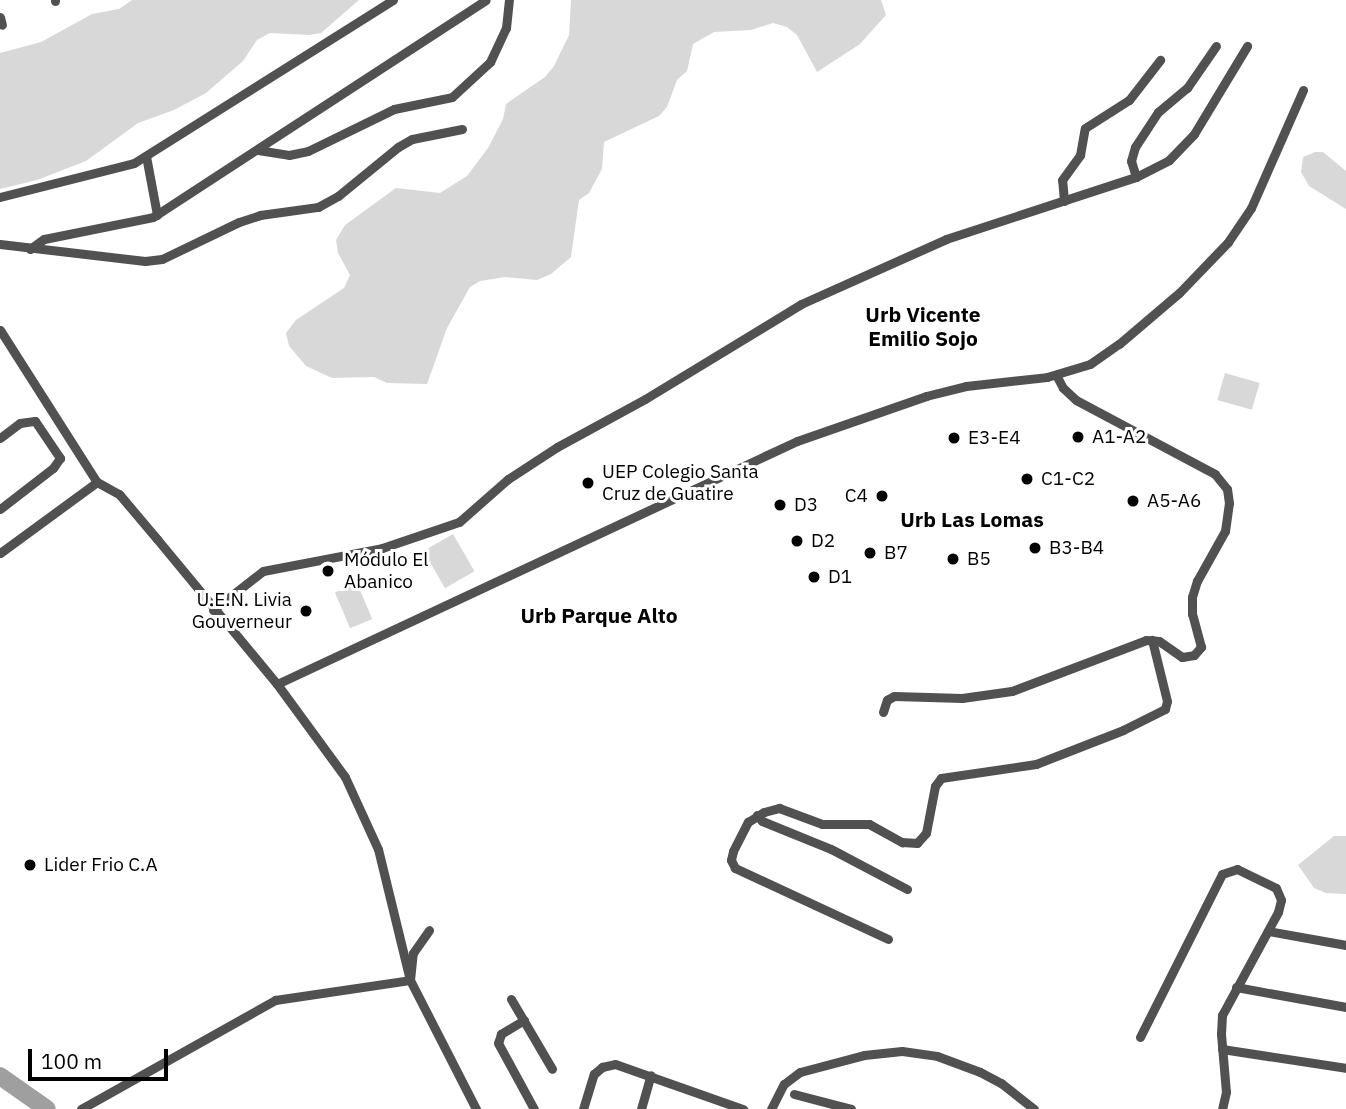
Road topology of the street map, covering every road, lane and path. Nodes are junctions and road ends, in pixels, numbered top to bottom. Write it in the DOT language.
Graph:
graph roads {
  1 [pos="393,0"];
  2 [pos="486,0"];
  3 [pos="509,0"];
  4 [pos="1216,46"];
  5 [pos="1247,46"];
  6 [pos="1160,60"];
  7 [pos="1303,90"];
  8 [pos="462,129"];
  9 [pos="258,150"];
  10 [pos="146,156"];
  11 [pos="1136,177"];
  12 [pos="0,197"];
  13 [pos="1064,201"];
  14 [pos="157,215"];
  15 [pos="0,244"];
  16 [pos="30,249"];
  17 [pos="0,330"];
  18 [pos="1056,375"];
  19 [pos="0,438"];
  20 [pos="97,482"];
  21 [pos="0,509"];
  22 [pos="0,552"];
  23 [pos="213,610"];
  24 [pos="1152,639"];
  25 [pos="277,684"];
  26 [pos="883,712"];
  27 [pos="757,815"];
  28 [pos="907,888"];
  29 [pos="429,930"];
  30 [pos="1268,931"];
  31 [pos="888,939"];
  32 [pos="1346,946"];
  33 [pos="410,980"];
  34 [pos="1236,987"];
  35 [pos="511,999"];
  36 [pos="1346,1007"];
  37 [pos="524,1020"];
  38 [pos="1140,1037"];
  39 [pos="1222,1049"];
  40 [pos="1346,1068"];
  41 [pos="552,1069"];
  42 [pos="651,1075"];
  43 [pos="794,1094"];
  44 [pos="1222,1108"];
  45 [pos="80,1109"];
  46 [pos="476,1109"];
  47 [pos="534,1109"];
  48 [pos="583,1109"];
  49 [pos="640,1109"];
  50 [pos="743,1109"];
  51 [pos="771,1109"];
  52 [pos="851,1109"];
  53 [pos="1034,1109"];
  54 [pos="1235,1109"];
  1 -- 10 [label="street"];
  2 -- 9 [label="street"];
  3 -- 9 [label="street"];
  4 -- 11 [label="street"];
  5 -- 11 [label="street"];
  6 -- 13 [label="street"];
  7 -- 18 [label="street"];
  8 -- 16 [label="street"];
  9 -- 14 [label="street"];
  10 -- 12 [label="street"];
  10 -- 14 [label="street"];
  11 -- 13 [label="street"];
  13 -- 23 [label="street"];
  14 -- 16 [label="street"];
  15 -- 16 [label="street"];
  17 -- 20 [label="street"];
  18 -- 24 [label="street"];
  18 -- 25 [label="street"];
  19 -- 21 [label="street"];
  20 -- 22 [label="street"];
  20 -- 23 [label="street"];
  23 -- 25 [label="street"];
  24 -- 26 [label="street"];
  24 -- 27 [label="street"];
  25 -- 33 [label="street"];
  27 -- 28 [label="street"];
  27 -- 31 [label="street"];
  29 -- 33 [label="street"];
  30 -- 32 [label="street"];
  30 -- 34 [label="street"];
  30 -- 38 [label="street"];
  33 -- 45 [label="street"];
  33 -- 46 [label="street"];
  34 -- 36 [label="street"];
  34 -- 39 [label="street"];
  35 -- 37 [label="street"];
  37 -- 41 [label="street"];
  37 -- 47 [label="street"];
  39 -- 40 [label="street"];
  39 -- 44 [label="street"];
  42 -- 48 [label="street"];
  42 -- 49 [label="street"];
  42 -- 50 [label="street"];
  43 -- 52 [label="street"];
  44 -- 54 [label="street"];
  51 -- 53 [label="street"];
}
